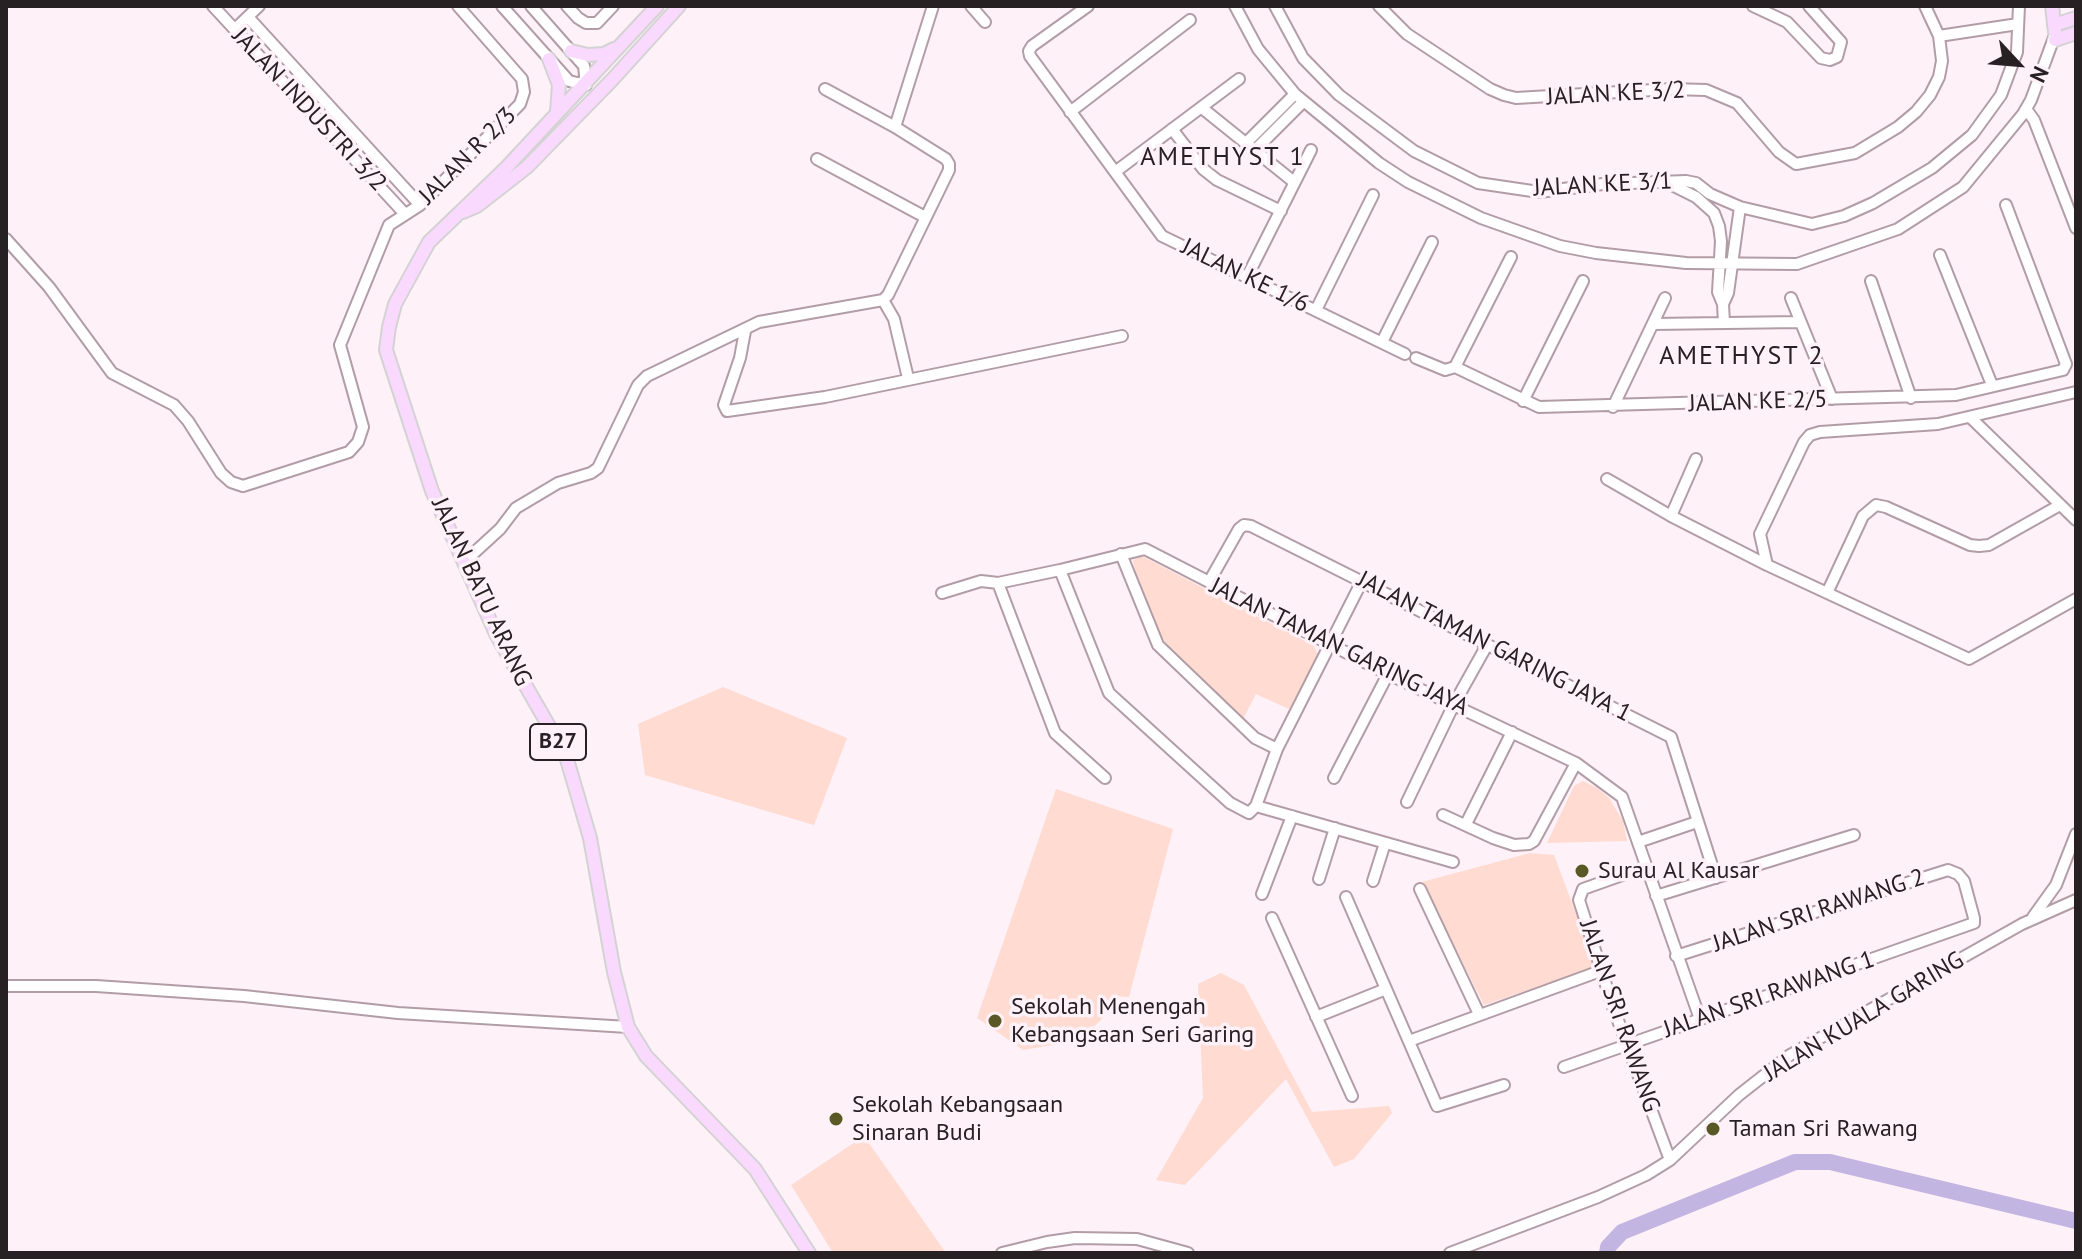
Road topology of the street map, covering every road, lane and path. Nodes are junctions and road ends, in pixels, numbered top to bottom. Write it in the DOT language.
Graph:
graph roads {
  1 [pos="213,6"];
  2 [pos="259,6"];
  3 [pos="458,6"];
  4 [pos="502,6"];
  5 [pos="531,6"];
  6 [pos="567,6"];
  7 [pos="613,6"];
  8 [pos="657,6"];
  9 [pos="679,6"];
  10 [pos="933,6"];
  11 [pos="971,6"];
  12 [pos="1088,6"];
  13 [pos="1235,6"];
  14 [pos="1275,6"];
  15 [pos="1379,6"];
  16 [pos="1753,6"];
  17 [pos="1809,6"];
  18 [pos="1925,6"];
  19 [pos="2019,6"];
  20 [pos="2052,6"];
  21 [pos="248,17"];
  22 [pos="2076,18"];
  23 [pos="1190,20"];
  24 [pos="985,22"];
  25 [pos="2018,24"];
  26 [pos="235,29"];
  27 [pos="2055,32"];
  28 [pos="2076,33"];
  29 [pos="1939,36"];
  30 [pos="620,46"];
  31 [pos="571,51"];
  32 [pos="549,59"];
  33 [pos="1239,79"];
  34 [pos="612,80"];
  35 [pos="586,85"];
  36 [pos="825,89"];
  37 [pos="1299,98"];
  38 [pos="1202,108"];
  39 [pos="2026,109"];
  40 [pos="583,110"];
  41 [pos="1070,112"];
  42 [pos="556,115"];
  43 [pos="895,127"];
  44 [pos="1172,129"];
  45 [pos="1251,146"];
  46 [pos="1311,150"];
  47 [pos="817,159"];
  48 [pos="1115,172"];
  49 [pos="1294,182"];
  50 [pos="1665,182"];
  51 [pos="1373,195"];
  52 [pos="420,205"];
  53 [pos="2006,205"];
  54 [pos="1740,207"];
  55 [pos="1281,211"];
  56 [pos="405,214"];
  57 [pos="457,216"];
  58 [pos="925,217"];
  59 [pos="2076,228"];
  60 [pos="6,239"];
  61 [pos="1432,242"];
  62 [pos="1940,255"];
  63 [pos="1511,257"];
  64 [pos="1725,263"];
  65 [pos="1247,277"];
  66 [pos="1583,281"];
  67 [pos="1871,281"];
  68 [pos="1665,298"];
  69 [pos="1791,298"];
  70 [pos="883,300"];
  71 [pos="1316,310"];
  72 [pos="1799,322"];
  73 [pos="1724,323"];
  74 [pos="1653,324"];
  75 [pos="745,331"];
  76 [pos="1122,336"];
  77 [pos="1382,342"];
  78 [pos="1455,367"];
  79 [pos="908,378"];
  80 [pos="1992,385"];
  81 [pos="2076,392"];
  82 [pos="1911,398"];
  83 [pos="1832,399"];
  84 [pos="1523,401"];
  85 [pos="1613,407"];
  86 [pos="1971,418"];
  87 [pos="1696,459"];
  88 [pos="1607,479"];
  89 [pos="2060,505"];
  90 [pos="1671,516"];
  91 [pos="2076,520"];
  92 [pos="1121,554"];
  93 [pos="464,562"];
  94 [pos="1767,565"];
  95 [pos="1060,570"];
  96 [pos="1362,581"];
  97 [pos="1209,582"];
  98 [pos="998,583"];
  99 [pos="942,593"];
  100 [pos="1827,593"];
  101 [pos="2076,599"];
  102 [pos="1330,645"];
  103 [pos="1487,645"];
  104 [pos="1388,674"];
  105 [pos="1454,704"];
  106 [pos="1512,732"];
  107 [pos="1277,749"];
  108 [pos="1576,763"];
  109 [pos="1105,778"];
  110 [pos="1334,778"];
  111 [pos="1407,802"];
  112 [pos="1256,806"];
  113 [pos="1443,815"];
  114 [pos="1292,816"];
  115 [pos="1697,822"];
  116 [pos="1466,824"];
  117 [pos="1335,828"];
  118 [pos="2076,834"];
  119 [pos="1854,835"];
  120 [pos="1638,842"];
  121 [pos="1385,843"];
  122 [pos="1453,862"];
  123 [pos="1645,867"];
  124 [pos="1716,878"];
  125 [pos="1319,879"];
  126 [pos="1373,881"];
  127 [pos="2056,885"];
  128 [pos="1420,889"];
  129 [pos="1262,894"];
  130 [pos="1656,896"];
  131 [pos="1346,897"];
  132 [pos="2072,902"];
  133 [pos="1272,918"];
  134 [pos="2032,919"];
  135 [pos="1974,923"];
  136 [pos="1676,956"];
  137 [pos="1603,970"];
  138 [pos="6,986"];
  139 [pos="1386,989"];
  140 [pos="1479,1014"];
  141 [pos="1316,1017"];
  142 [pos="1700,1019"];
  143 [pos="628,1027"];
  144 [pos="1409,1041"];
  145 [pos="1626,1045"];
  146 [pos="1564,1067"];
  147 [pos="1504,1085"];
  148 [pos="1352,1096"];
  149 [pos="1670,1160"];
  150 [pos="809,1253"];
  151 [pos="1002,1253"];
  152 [pos="1188,1253"];
  153 [pos="1450,1253"];
  1 -- 26 [label="street, JALAN INDUSTRI 3/2"];
  2 -- 21 [label="street"];
  3 -- 52 [label="street, JALAN R 2/3"];
  4 -- 32 [label="street"];
  5 -- 31 [label="street"];
  6 -- 7 [label="street"];
  8 -- 30 [label="main road, JALAN BATU ARANG / B27"];
  9 -- 34 [label="main road"];
  10 -- 43 [label="street"];
  11 -- 24 [label="street"];
  12 -- 41 [label="street, JALAN KE 1/6"];
  13 -- 37 [label="street"];
  14 -- 50 [label="street, JALAN KE 3/1"];
  15 -- 29 [label="street, JALAN KE 3/2"];
  16 -- 17 [label="street"];
  18 -- 29 [label="street, JALAN KE 3/2"];
  19 -- 25 [label="street, JALAN KE 3/1"];
  20 -- 27 [label="main road"];
  21 -- 26 [label="street"];
  21 -- 52 [label="street"];
  22 -- 27 [label="main road"];
  23 -- 41 [label="street"];
  25 -- 29 [label="street"];
  25 -- 54 [label="street, JALAN KE 3/1"];
  26 -- 56 [label="street, JALAN INDUSTRI 3/2"];
  27 -- 28 [label="main road"];
  27 -- 39 [label="street"];
  30 -- 31 [label="main road"];
  30 -- 35 [label="main road, JALAN BATU ARANG / B27"];
  31 -- 35 [label="street"];
  32 -- 35 [label="street"];
  32 -- 42 [label="main road"];
  33 -- 38 [label="street"];
  34 -- 35 [label="main road"];
  34 -- 40 [label="main road"];
  35 -- 40 [label="main road"];
  35 -- 42 [label="main road, JALAN BATU ARANG / B27"];
  36 -- 43 [label="street"];
  37 -- 45 [label="street"];
  37 -- 64 [label="street"];
  38 -- 44 [label="street"];
  38 -- 45 [label="street"];
  39 -- 59 [label="street"];
  39 -- 64 [label="street"];
  40 -- 57 [label="main road"];
  41 -- 48 [label="street, JALAN KE 1/6"];
  42 -- 57 [label="main road, JALAN BATU ARANG / B27"];
  43 -- 58 [label="street"];
  44 -- 48 [label="street"];
  44 -- 55 [label="street"];
  45 -- 49 [label="street"];
  46 -- 49 [label="street"];
  47 -- 58 [label="street"];
  48 -- 65 [label="street, JALAN KE 1/6"];
  49 -- 55 [label="street"];
  50 -- 54 [label="street, JALAN KE 3/1"];
  50 -- 64 [label="street"];
  51 -- 71 [label="street"];
  52 -- 56 [label="street, JALAN R 2/3"];
  53 -- 80 [label="street, JALAN KE 2/5"];
  54 -- 64 [label="street"];
  55 -- 65 [label="street"];
  56 -- 60 [label="street"];
  57 -- 93 [label="main road, JALAN BATU ARANG / B27"];
  58 -- 70 [label="street"];
  61 -- 77 [label="street"];
  62 -- 80 [label="street"];
  63 -- 78 [label="street"];
  64 -- 73 [label="street"];
  65 -- 71 [label="street, JALAN KE 1/6"];
  66 -- 84 [label="street"];
  67 -- 82 [label="street"];
  68 -- 74 [label="street"];
  69 -- 72 [label="street"];
  70 -- 75 [label="street"];
  70 -- 79 [label="street"];
  71 -- 77 [label="street, JALAN KE 1/6"];
  72 -- 73 [label="street"];
  72 -- 83 [label="street"];
  73 -- 74 [label="street"];
  74 -- 85 [label="street"];
  75 -- 79 [label="street"];
  75 -- 93 [label="street"];
  76 -- 79 [label="street"];
  77 -- 78 [label="street, JALAN KE 1/6"];
  78 -- 84 [label="street, JALAN KE 2/5"];
  80 -- 82 [label="street, JALAN KE 2/5"];
  81 -- 86 [label="street"];
  82 -- 83 [label="street, JALAN KE 2/5"];
  83 -- 85 [label="street, JALAN KE 2/5"];
  84 -- 85 [label="street, JALAN KE 2/5"];
  86 -- 89 [label="street"];
  86 -- 94 [label="street"];
  87 -- 90 [label="street"];
  88 -- 90 [label="street"];
  89 -- 91 [label="street"];
  89 -- 100 [label="street"];
  90 -- 94 [label="street"];
  92 -- 95 [label="street, JALAN TAMAN GARING JAYA"];
  92 -- 97 [label="street, JALAN TAMAN GARING JAYA"];
  92 -- 107 [label="street"];
  93 -- 143 [label="main road, JALAN BATU ARANG / B27"];
  94 -- 100 [label="street"];
  95 -- 98 [label="street, JALAN TAMAN GARING JAYA"];
  95 -- 112 [label="street"];
  96 -- 97 [label="street, JALAN TAMAN GARING JAYA 1"];
  96 -- 102 [label="street"];
  96 -- 103 [label="street, JALAN TAMAN GARING JAYA 1"];
  97 -- 102 [label="street, JALAN TAMAN GARING JAYA"];
  98 -- 99 [label="street, JALAN TAMAN GARING JAYA"];
  98 -- 109 [label="street"];
  100 -- 101 [label="street"];
  102 -- 104 [label="street, JALAN TAMAN GARING JAYA"];
  102 -- 107 [label="street"];
  103 -- 105 [label="street"];
  103 -- 115 [label="street, JALAN TAMAN GARING JAYA 1"];
  104 -- 105 [label="street, JALAN TAMAN GARING JAYA"];
  104 -- 110 [label="street"];
  105 -- 106 [label="street, JALAN TAMAN GARING JAYA"];
  105 -- 111 [label="street"];
  106 -- 108 [label="street, JALAN TAMAN GARING JAYA"];
  106 -- 116 [label="street"];
  107 -- 112 [label="street"];
  108 -- 116 [label="street"];
  108 -- 120 [label="street, JALAN TAMAN GARING JAYA"];
  112 -- 114 [label="street"];
  113 -- 116 [label="street"];
  114 -- 117 [label="street"];
  114 -- 129 [label="street"];
  115 -- 120 [label="street"];
  115 -- 124 [label="street, JALAN TAMAN GARING JAYA 1"];
  117 -- 121 [label="street"];
  117 -- 125 [label="street"];
  118 -- 127 [label="street"];
  119 -- 124 [label="street"];
  120 -- 123 [label="street, JALAN TAMAN GARING JAYA"];
  121 -- 122 [label="street"];
  121 -- 126 [label="street"];
  123 -- 130 [label="street, JALAN TAMAN GARING JAYA"];
  123 -- 137 [label="street, JALAN SRI RAWANG"];
  124 -- 130 [label="street"];
  127 -- 132 [label="street"];
  127 -- 134 [label="street"];
  128 -- 140 [label="street"];
  130 -- 136 [label="street, JALAN TAMAN GARING JAYA"];
  131 -- 139 [label="street"];
  132 -- 134 [label="street, JALAN KUALA GARING"];
  133 -- 141 [label="street"];
  134 -- 149 [label="street, JALAN KUALA GARING"];
  135 -- 136 [label="street, JALAN SRI RAWANG 2"];
  135 -- 142 [label="street, JALAN SRI RAWANG 1"];
  136 -- 142 [label="street, JALAN TAMAN GARING JAYA"];
  137 -- 140 [label="street"];
  137 -- 145 [label="street, JALAN SRI RAWANG"];
  138 -- 143 [label="street"];
  139 -- 141 [label="street"];
  139 -- 144 [label="street"];
  140 -- 144 [label="street"];
  141 -- 148 [label="street"];
  142 -- 145 [label="street, JALAN SRI RAWANG 1"];
  143 -- 150 [label="main road, JALAN BATU ARANG / B27"];
  144 -- 147 [label="street"];
  145 -- 146 [label="street, JALAN SRI RAWANG 1"];
  145 -- 149 [label="street, JALAN SRI RAWANG"];
  149 -- 153 [label="street, JALAN KUALA GARING"];
  151 -- 152 [label="street"];
}
